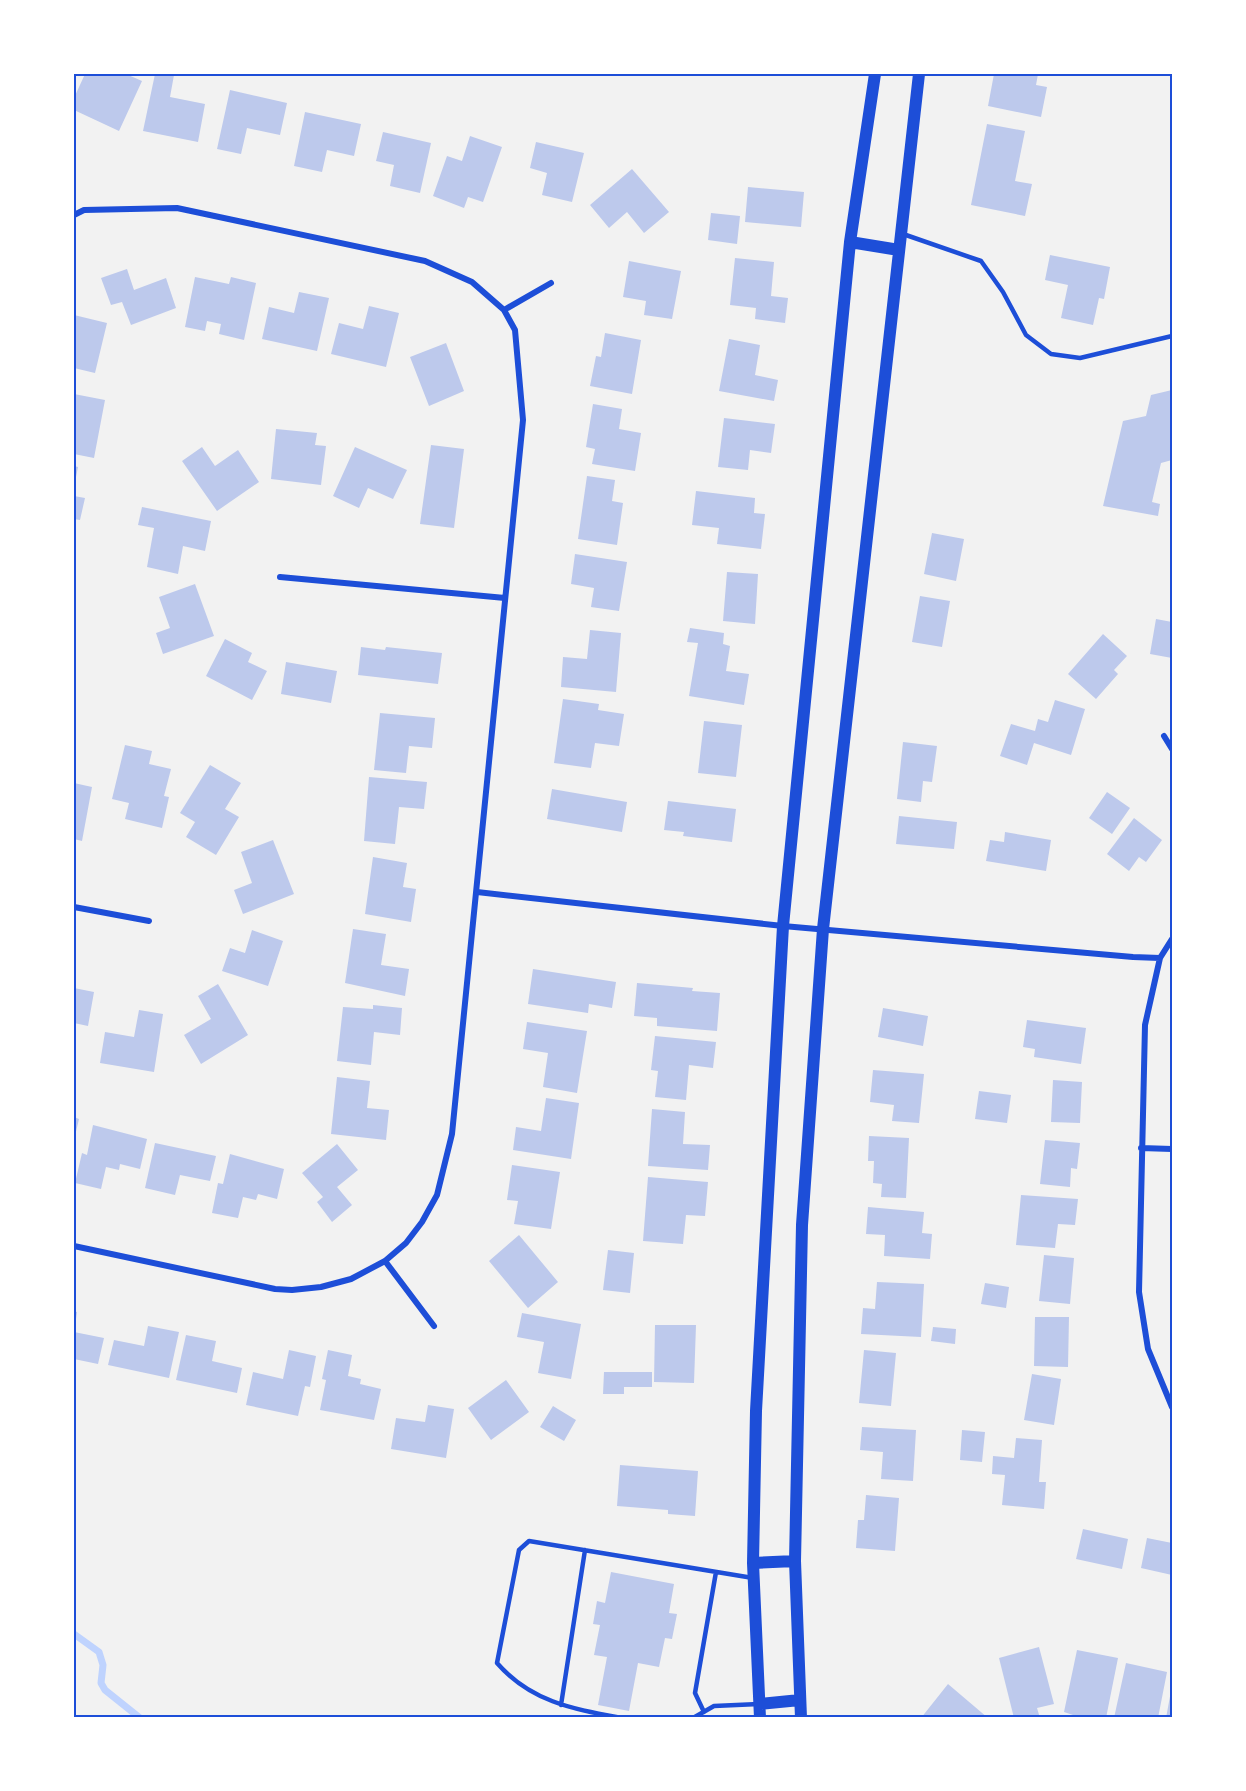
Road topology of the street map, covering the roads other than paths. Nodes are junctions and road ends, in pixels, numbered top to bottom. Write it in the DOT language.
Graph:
graph roads {
  1 [pos="875,74"];
  2 [pos="920,74"];
  3 [pos="74,215"];
  4 [pos="901,234"];
  5 [pos="850,242"];
  6 [pos="898,250"];
  7 [pos="551,283"];
  8 [pos="504,310"];
  9 [pos="1173,336"];
  10 [pos="280,577"];
  11 [pos="505,598"];
  12 [pos="1164,736"];
  13 [pos="1173,749"];
  14 [pos="477,892"];
  15 [pos="74,907"];
  16 [pos="149,921"];
  17 [pos="783,926"];
  18 [pos="823,929"];
  19 [pos="1173,939"];
  20 [pos="1160,958"];
  21 [pos="1141,1148"];
  22 [pos="1173,1149"];
  23 [pos="74,1246"];
  24 [pos="385,1261"];
  25 [pos="434,1326"];
  26 [pos="1173,1407"];
  27 [pos="585,1550"];
  28 [pos="795,1561"];
  29 [pos="753,1563"];
  30 [pos="716,1572"];
  31 [pos="753,1578"];
  32 [pos="800,1700"];
  33 [pos="759,1704"];
  34 [pos="561,1705"];
  35 [pos="704,1712"];
  36 [pos="622,1718"];
  37 [pos="693,1718"];
  38 [pos="760,1718"];
  39 [pos="801,1718"];
  1 -- 5 [label="main road"];
  2 -- 4 [label="main road"];
  3 -- 8 [label="street"];
  4 -- 6 [label="main road"];
  4 -- 9 [label="lane"];
  5 -- 6 [label="main road"];
  5 -- 17 [label="main road"];
  6 -- 18 [label="main road"];
  7 -- 8 [label="street"];
  8 -- 11 [label="street"];
  10 -- 11 [label="street"];
  11 -- 14 [label="street"];
  12 -- 13 [label="street"];
  14 -- 17 [label="street"];
  14 -- 24 [label="street"];
  15 -- 16 [label="street"];
  17 -- 18 [label="street"];
  17 -- 29 [label="main road"];
  18 -- 20 [label="street"];
  18 -- 28 [label="main road"];
  19 -- 20 [label="street"];
  20 -- 21 [label="street"];
  21 -- 22 [label="street"];
  21 -- 26 [label="street"];
  23 -- 24 [label="street"];
  24 -- 25 [label="street"];
  27 -- 30 [label="lane"];
  27 -- 34 [label="lane"];
  27 -- 34 [label="lane"];
  28 -- 29 [label="main road"];
  28 -- 32 [label="main road"];
  29 -- 31 [label="main road"];
  30 -- 31 [label="lane"];
  30 -- 35 [label="lane"];
  31 -- 33 [label="main road"];
  32 -- 33 [label="main road"];
  32 -- 39 [label="main road"];
  33 -- 35 [label="lane"];
  33 -- 38 [label="main road"];
  34 -- 36 [label="lane"];
  35 -- 37 [label="lane"];
}
